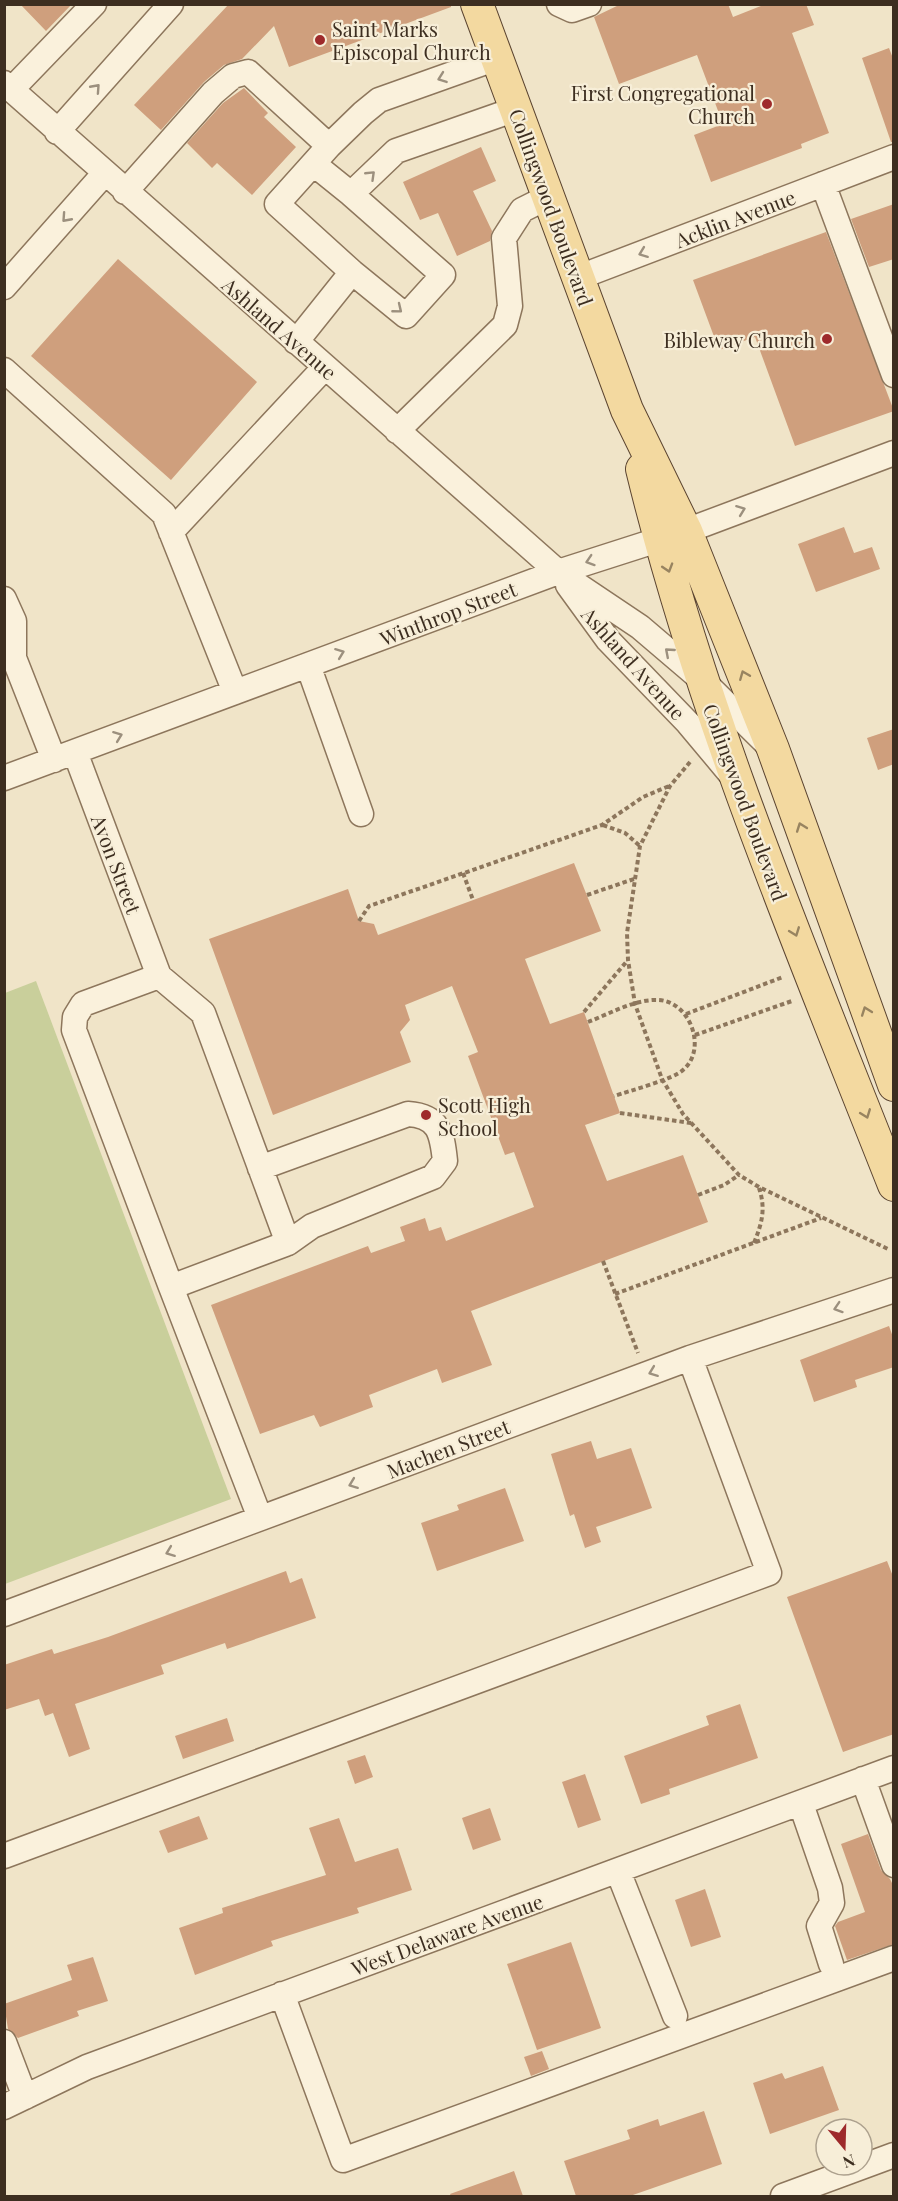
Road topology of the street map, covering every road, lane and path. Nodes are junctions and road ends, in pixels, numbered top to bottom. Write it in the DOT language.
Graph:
graph roads {
  1 [pos="94,4"];
  2 [pos="171,4"];
  3 [pos="477,4"];
  4 [pos="559,4"];
  5 [pos="589,4"];
  6 [pos="497,58"];
  7 [pos="8,86"];
  8 [pos="516,109"];
  9 [pos="57,132"];
  10 [pos="322,155"];
  11 [pos="894,157"];
  12 [pos="104,174"];
  13 [pos="823,184"];
  14 [pos="124,192"];
  15 [pos="351,194"];
  16 [pos="548,197"];
  17 [pos="352,272"];
  18 [pos="577,278"];
  19 [pos="4,287"];
  20 [pos="296,342"];
  21 [pos="325,367"];
  22 [pos="4,370"];
  23 [pos="894,375"];
  24 [pos="397,431"];
  25 [pos="894,453"];
  26 [pos="171,532"];
  27 [pos="673,535"];
  28 [pos="558,572"];
  29 [pos="4,599"];
  30 [pos="308,665"];
  31 [pos="701,679"];
  32 [pos="235,692"];
  33 [pos="773,749"];
  34 [pos="64,756"];
  35 [pos="690,762"];
  36 [pos="4,778"];
  37 [pos="736,780"];
  38 [pos="670,786"];
  39 [pos="361,814"];
  40 [pos="602,825"];
  41 [pos="640,846"];
  42 [pos="463,873"];
  43 [pos="634,879"];
  44 [pos="587,895"];
  45 [pos="473,900"];
  46 [pos="359,921"];
  47 [pos="628,960"];
  48 [pos="159,976"];
  49 [pos="783,977"];
  50 [pos="792,1001"];
  51 [pos="635,1004"];
  52 [pos="584,1012"];
  53 [pos="686,1014"];
  54 [pos="588,1022"];
  55 [pos="695,1035"];
  56 [pos="838,1044"];
  57 [pos="886,1046"];
  58 [pos="662,1079"];
  59 [pos="894,1085"];
  60 [pos="614,1096"];
  61 [pos="620,1113"];
  62 [pos="692,1123"];
  63 [pos="260,1168"];
  64 [pos="739,1175"];
  65 [pos="894,1185"];
  66 [pos="759,1187"];
  67 [pos="698,1195"];
  68 [pos="822,1218"];
  69 [pos="288,1243"];
  70 [pos="754,1243"];
  71 [pos="888,1249"];
  72 [pos="603,1261"];
  73 [pos="171,1287"];
  74 [pos="894,1290"];
  75 [pos="615,1294"];
  76 [pos="638,1354"];
  77 [pos="690,1358"];
  78 [pos="260,1518"];
  79 [pos="4,1614"];
  80 [pos="894,1768"];
  81 [pos="863,1779"];
  82 [pos="801,1804"];
  83 [pos="4,1856"];
  84 [pos="894,1865"];
  85 [pos="618,1871"];
  86 [pos="894,1958"];
  87 [pos="831,1964"];
  88 [pos="282,1994"];
  89 [pos="675,2016"];
  90 [pos="4,2042"];
  91 [pos="15,2102"];
  92 [pos="894,2155"];
  93 [pos="783,2196"];
  1 -- 7 [label="street"];
  9 -- 2 [label="street, one-way"];
  3 -- 6 [label="main road, Collingwood Boulevard"];
  4 -- 5 [label="street"];
  6 -- 8 [label="main road, Collingwood Boulevard"];
  6 -- 10 [label="street, one-way"];
  7 -- 9 [label="street, Ashland Avenue"];
  15 -- 8 [label="street, one-way"];
  8 -- 16 [label="main road, Collingwood Boulevard"];
  9 -- 12 [label="street, Ashland Avenue"];
  10 -- 14 [label="street"];
  10 -- 15 [label="street"];
  10 -- 17 [label="street"];
  11 -- 13 [label="street, Acklin Avenue"];
  12 -- 14 [label="street, Ashland Avenue"];
  12 -- 19 [label="street, one-way"];
  13 -- 18 [label="street, Acklin Avenue, one-way"];
  13 -- 23 [label="street"];
  14 -- 20 [label="street, Ashland Avenue"];
  17 -- 15 [label="street, one-way"];
  16 -- 18 [label="main road, Collingwood Boulevard"];
  16 -- 24 [label="street"];
  17 -- 20 [label="street"];
  18 -- 27 [label="main road, Collingwood Boulevard"];
  20 -- 21 [label="street, Ashland Avenue"];
  21 -- 24 [label="street, Ashland Avenue"];
  21 -- 26 [label="street"];
  22 -- 26 [label="street"];
  24 -- 28 [label="street, Ashland Avenue"];
  27 -- 25 [label="street, Winthrop Street, one-way"];
  26 -- 32 [label="street"];
  27 -- 28 [label="street, Winthrop Street, one-way"];
  27 -- 31 [label="main road, Collingwood Boulevard, one-way"];
  33 -- 27 [label="main road, Collingwood Boulevard, one-way"];
  30 -- 28 [label="street, Winthrop Street, one-way"];
  31 -- 28 [label="street, Ashland Avenue, one-way"];
  28 -- 37 [label="street, Ashland Avenue"];
  29 -- 34 [label="street, Avon Street"];
  30 -- 32 [label="street, Winthrop Street"];
  30 -- 39 [label="street"];
  31 -- 33 [label="street, Ashland Avenue"];
  31 -- 37 [label="main road, Collingwood Boulevard"];
  34 -- 32 [label="street, Winthrop Street, one-way"];
  57 -- 33 [label="main road, Collingwood Boulevard, one-way"];
  34 -- 36 [label="street, Winthrop Street"];
  34 -- 48 [label="street, Avon Street"];
  35 -- 38 [label="path"];
  37 -- 56 [label="main road, Collingwood Boulevard, one-way"];
  38 -- 40 [label="path"];
  38 -- 41 [label="path"];
  40 -- 41 [label="path"];
  40 -- 42 [label="path"];
  41 -- 43 [label="path"];
  42 -- 45 [label="path"];
  42 -- 46 [label="path"];
  43 -- 44 [label="path"];
  43 -- 47 [label="path"];
  47 -- 51 [label="path"];
  47 -- 52 [label="path"];
  48 -- 63 [label="street"];
  48 -- 73 [label="street"];
  49 -- 53 [label="path"];
  50 -- 55 [label="path"];
  51 -- 53 [label="path"];
  51 -- 54 [label="path"];
  51 -- 58 [label="path"];
  53 -- 55 [label="path"];
  55 -- 58 [label="path"];
  56 -- 57 [label="main road"];
  56 -- 65 [label="main road, Collingwood Boulevard, one-way"];
  57 -- 59 [label="main road, Collingwood Boulevard"];
  58 -- 60 [label="path"];
  58 -- 62 [label="path"];
  61 -- 62 [label="path"];
  62 -- 64 [label="path"];
  63 -- 69 [label="street"];
  63 -- 69 [label="street"];
  64 -- 66 [label="path"];
  64 -- 67 [label="path"];
  66 -- 68 [label="path"];
  66 -- 70 [label="path"];
  68 -- 70 [label="path"];
  68 -- 71 [label="path"];
  69 -- 73 [label="street"];
  70 -- 75 [label="path"];
  72 -- 75 [label="path"];
  73 -- 78 [label="street"];
  74 -- 77 [label="street, Machen Street, one-way"];
  75 -- 76 [label="path"];
  77 -- 78 [label="street, Machen Street, one-way"];
  77 -- 83 [label="street"];
  78 -- 79 [label="street, Machen Street, one-way"];
  80 -- 81 [label="street, West Delaware Avenue"];
  81 -- 82 [label="street, West Delaware Avenue"];
  81 -- 84 [label="street"];
  82 -- 85 [label="street, West Delaware Avenue"];
  82 -- 87 [label="street"];
  85 -- 88 [label="street, West Delaware Avenue"];
  85 -- 89 [label="street"];
  86 -- 88 [label="street"];
  88 -- 91 [label="street, West Delaware Avenue"];
  90 -- 91 [label="street"];
  92 -- 93 [label="street"];
}
